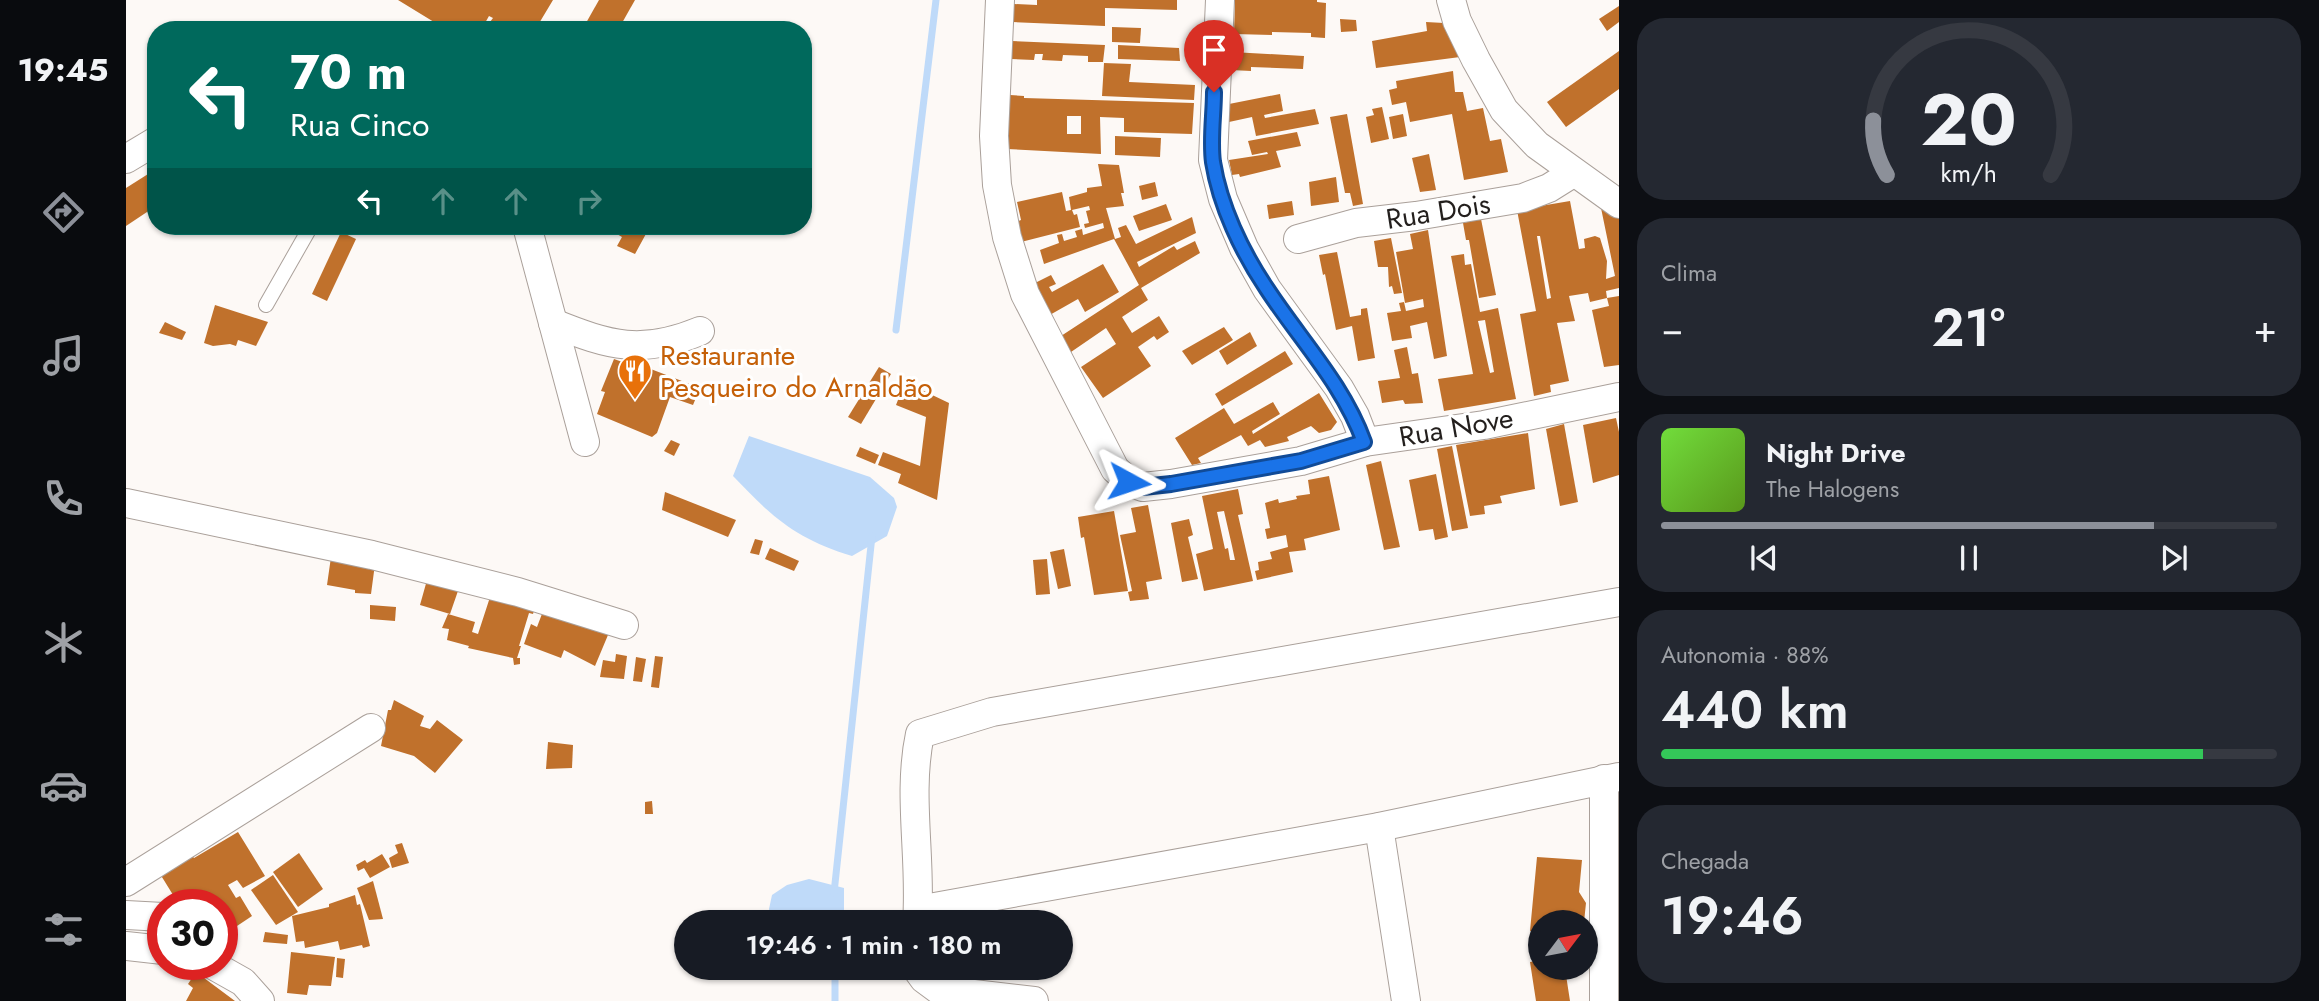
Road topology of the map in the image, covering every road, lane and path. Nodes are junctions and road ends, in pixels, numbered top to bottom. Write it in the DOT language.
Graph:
graph roads {
  1 [pos="1000,0"];
  2 [pos="1220,0"];
  3 [pos="1451,0"];
  4 [pos="147,146"];
  5 [pos="126,159"];
  6 [pos="1573,173"];
  7 [pos="1619,204"];
  8 [pos="306,235"];
  9 [pos="529,235"];
  10 [pos="1298,239"];
  11 [pos="266,305"];
  12 [pos="553,323"];
  13 [pos="700,331"];
  14 [pos="1619,397"];
  15 [pos="585,442"];
  16 [pos="1364,442"];
  17 [pos="126,503"];
  18 [pos="1619,602"];
  19 [pos="624,625"];
  20 [pos="371,728"];
  21 [pos="1612,778"];
  22 [pos="1379,827"];
  23 [pos="126,882"];
  24 [pos="917,910"];
  25 [pos="948,910"];
  26 [pos="126,915"];
  27 [pos="147,916"];
  28 [pos="126,946"];
  29 [pos="147,948"];
  30 [pos="238,979"];
  31 [pos="925,980"];
  32 [pos="260,1001"];
  33 [pos="1034,1001"];
  34 [pos="1406,1001"];
  35 [pos="1604,1001"];
  1 -- 16 [label="street, Rua Nove"];
  2 -- 16 [label="street"];
  3 -- 6 [label="street"];
  4 -- 5 [label="street"];
  6 -- 7 [label="street"];
  6 -- 10 [label="street, Rua Dois"];
  8 -- 11 [label="lane"];
  9 -- 12 [label="street"];
  12 -- 13 [label="street"];
  12 -- 15 [label="street"];
  14 -- 16 [label="street, Rua Nove"];
  17 -- 19 [label="street"];
  18 -- 24 [label="street"];
  20 -- 23 [label="street"];
  21 -- 22 [label="street"];
  21 -- 35 [label="street"];
  22 -- 25 [label="street"];
  22 -- 34 [label="street"];
  26 -- 27 [label="street"];
  28 -- 29 [label="street"];
  30 -- 32 [label="street"];
  31 -- 33 [label="street"];
}
